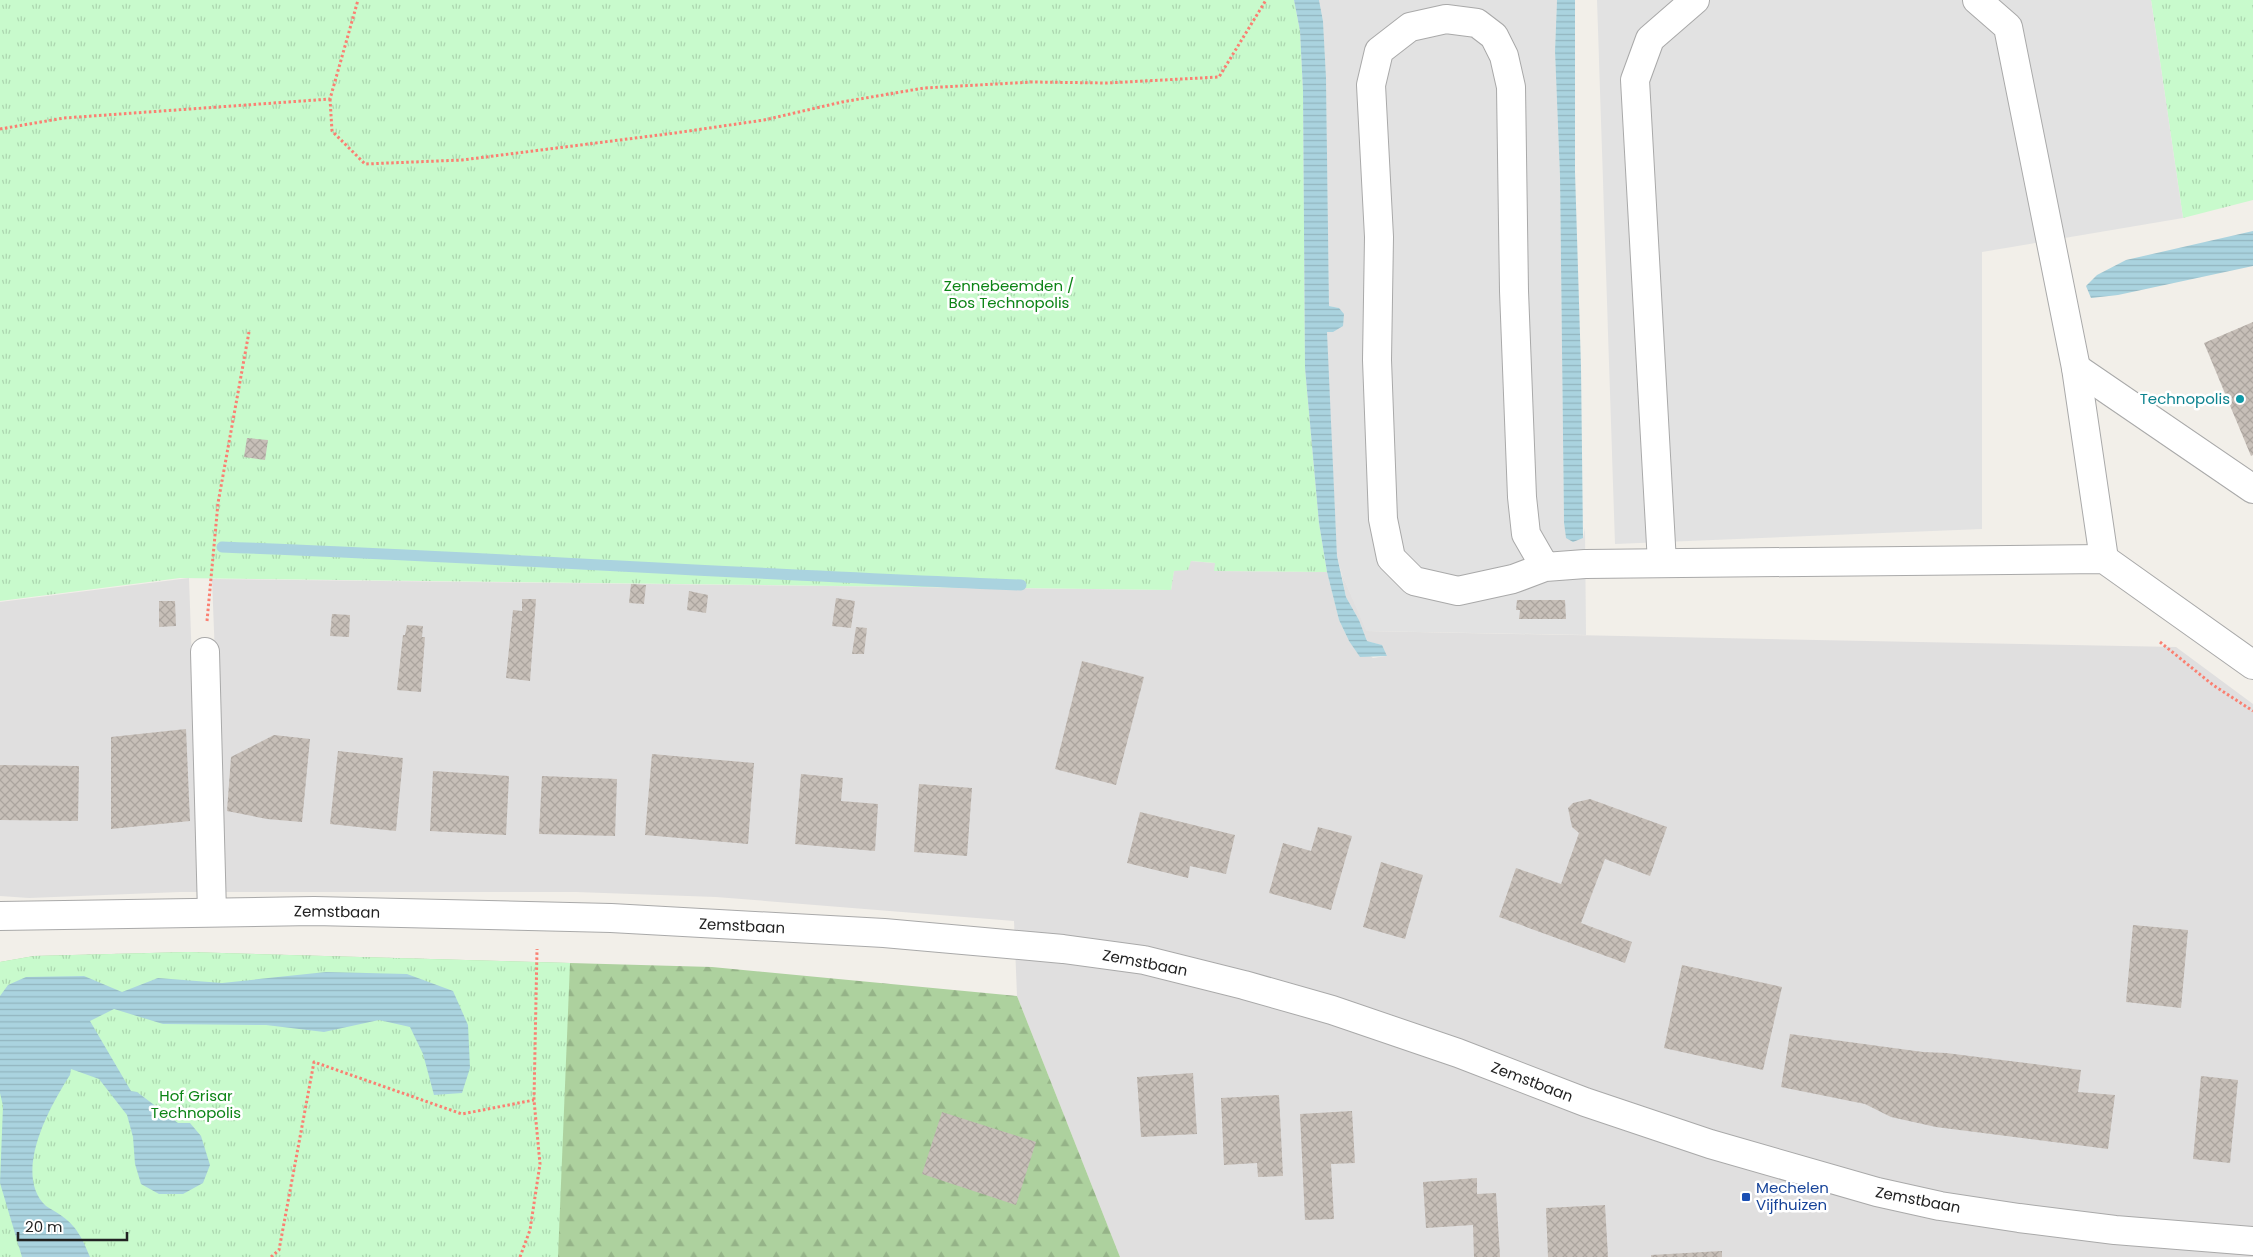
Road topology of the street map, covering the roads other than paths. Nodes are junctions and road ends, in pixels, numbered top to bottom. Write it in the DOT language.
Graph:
graph roads {
  1 [pos="1695,0"];
  2 [pos="1977,0"];
  3 [pos="2076,368"];
  4 [pos="2253,490"];
  5 [pos="2104,558"];
  6 [pos="1662,563"];
  7 [pos="1545,567"];
  8 [pos="205,652"];
  9 [pos="2253,665"];
  10 [pos="212,912"];
  11 [pos="0,916"];
  12 [pos="2253,1241"];
  1 -- 6 [label="street"];
  2 -- 3 [label="street"];
  3 -- 4 [label="street"];
  3 -- 5 [label="street"];
  5 -- 6 [label="street"];
  5 -- 9 [label="street"];
  6 -- 7 [label="street"];
  7 -- 7 [label="street"];
  8 -- 10 [label="street"];
  10 -- 11 [label="street, Zemstbaan"];
  10 -- 12 [label="street, Zemstbaan"];
}
